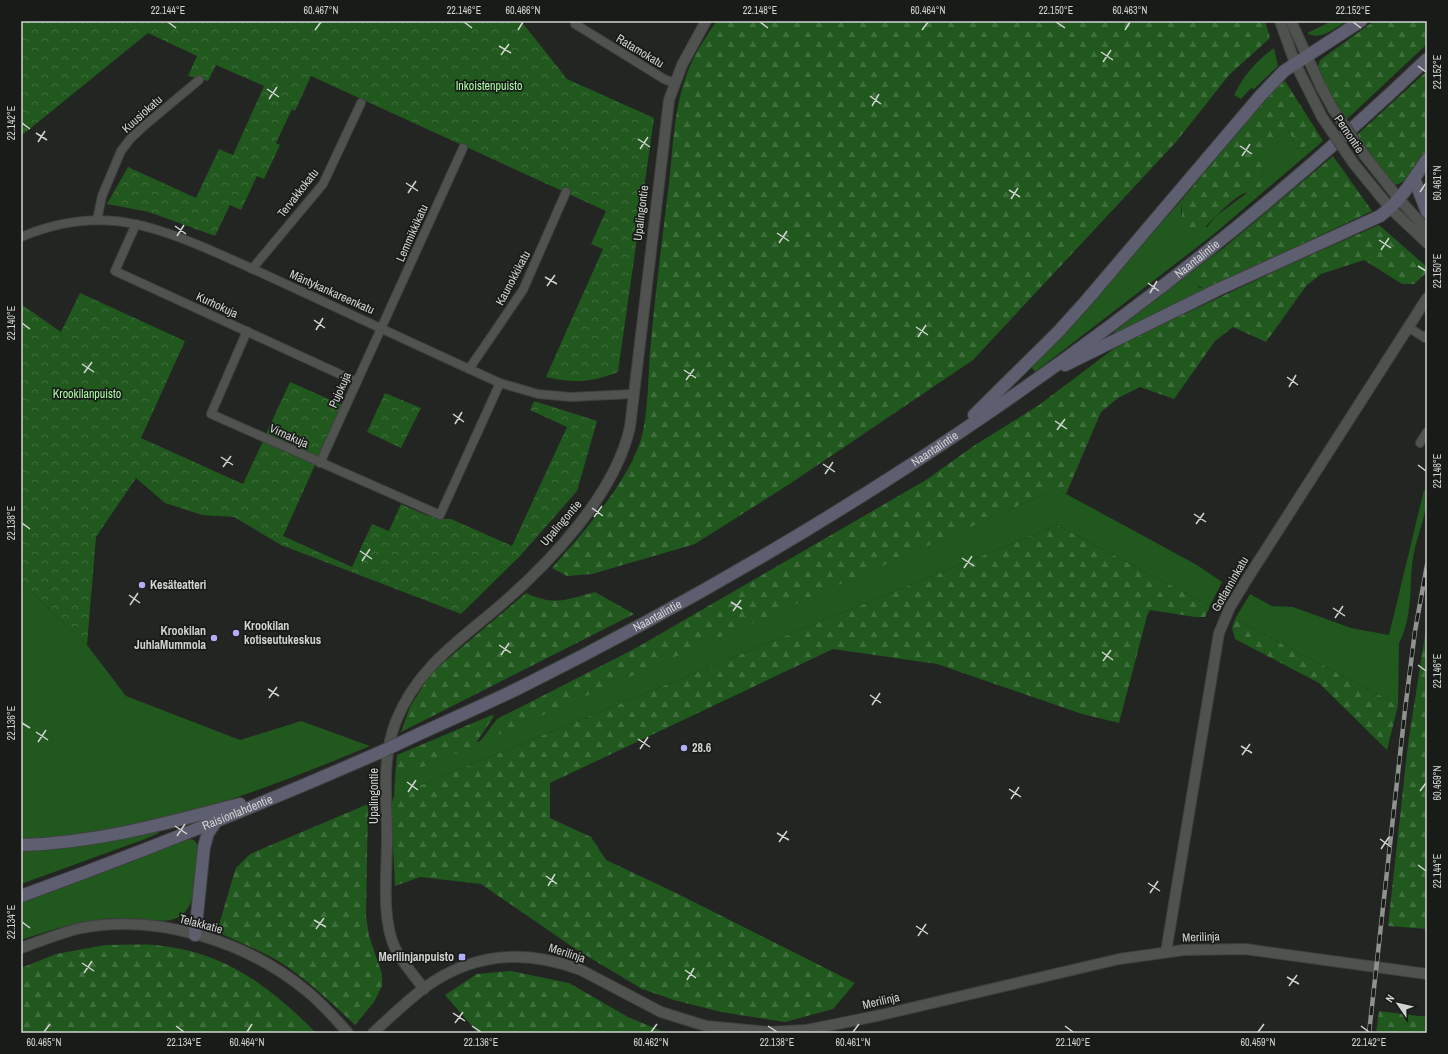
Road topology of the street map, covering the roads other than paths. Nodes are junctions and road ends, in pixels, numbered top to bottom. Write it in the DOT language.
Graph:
graph roads {
  1 [pos="706,21"];
  2 [pos="1280,21"];
  3 [pos="1291,21"];
  4 [pos="1361,21"];
  5 [pos="575,24"];
  6 [pos="1307,56"];
  7 [pos="1427,59"];
  8 [pos="1295,63"];
  9 [pos="200,80"];
  10 [pos="674,83"];
  11 [pos="361,103"];
  12 [pos="463,148"];
  13 [pos="1427,159"];
  14 [pos="1414,178"];
  15 [pos="566,192"];
  16 [pos="1399,199"];
  17 [pos="1390,208"];
  18 [pos="1427,212"];
  19 [pos="97,220"];
  20 [pos="136,224"];
  21 [pos="1427,230"];
  22 [pos="21,237"];
  23 [pos="1427,243"];
  24 [pos="252,269"];
  25 [pos="1427,298"];
  26 [pos="1408,327"];
  27 [pos="382,328"];
  28 [pos="247,332"];
  29 [pos="1427,335"];
  30 [pos="469,369"];
  31 [pos="1037,379"];
  32 [pos="357,382"];
  33 [pos="500,383"];
  34 [pos="632,394"];
  35 [pos="1427,432"];
  36 [pos="952,437"];
  37 [pos="1420,443"];
  38 [pos="320,462"];
  39 [pos="385,750"];
  40 [pos="290,790"];
  41 [pos="217,820"];
  42 [pos="21,845"];
  43 [pos="21,896"];
  44 [pos="195,935"];
  45 [pos="21,948"];
  46 [pos="1166,952"];
  47 [pos="1427,974"];
  48 [pos="424,988"];
  49 [pos="348,1033"];
  50 [pos="373,1033"];
  1 -- 10 [label="street, Upalingontie"];
  2 -- 8 [label="street, Pernontie"];
  3 -- 6 [label="street, Pernontie"];
  4 -- 6 [label="main road"];
  5 -- 10 [label="street, Ratamokatu"];
  6 -- 8 [label="main road"];
  6 -- 16 [label="street, Pernontie, bridge"];
  7 -- 31 [label="main road, Naantalintie"];
  8 -- 17 [label="street, Pernontie, bridge"];
  8 -- 36 [label="main road"];
  9 -- 19 [label="street, Kuusiokatu"];
  10 -- 34 [label="street, Upalingontie"];
  11 -- 24 [label="street, Tervakkokatu"];
  12 -- 27 [label="street, Lemmikkikatu"];
  13 -- 14 [label="main road"];
  14 -- 16 [label="main road"];
  14 -- 18 [label="main road"];
  15 -- 30 [label="street, Kaunokkikatu"];
  16 -- 17 [label="main road"];
  16 -- 21 [label="street, Pernontie"];
  17 -- 23 [label="street, Pernontie"];
  17 -- 31 [label="main road"];
  19 -- 20 [label="street, Mäntykankareenkatu"];
  19 -- 22 [label="street, Mäntykankareenkatu"];
  20 -- 24 [label="street, Mäntykankareenkatu"];
  20 -- 28 [label="street, Kurhokuja"];
  24 -- 27 [label="street, Mäntykankareenkatu"];
  25 -- 26 [label="street, Gotlanninkatu"];
  26 -- 29 [label="street"];
  26 -- 46 [label="street, Gotlanninkatu"];
  27 -- 30 [label="street, Mäntykankareenkatu"];
  27 -- 32 [label="street, Pujokuja"];
  28 -- 32 [label="street, Kurhokuja"];
  28 -- 38 [label="street, Virnakuja"];
  30 -- 33 [label="street, Mäntykankareenkatu"];
  31 -- 36 [label="main road, Naantalintie"];
  32 -- 38 [label="street, Pujokuja"];
  33 -- 34 [label="street, Mäntykankareenkatu"];
  33 -- 38 [label="street, Virnakuja"];
  34 -- 48 [label="street, Upalingontie"];
  35 -- 37 [label="street"];
  36 -- 39 [label="main road, Naantalintie, bridge"];
  39 -- 40 [label="main road, Raisionlahdentie"];
  40 -- 41 [label="main road, Raisionlahdentie"];
  40 -- 42 [label="main road"];
  41 -- 43 [label="main road, Raisionlahdentie"];
  41 -- 44 [label="main road"];
  44 -- 45 [label="street, Telakkatie"];
  44 -- 49 [label="street, Telakkatie"];
  46 -- 47 [label="street, Merilinja"];
  46 -- 48 [label="street, Merilinja"];
  48 -- 50 [label="street, Merilinja"];
}
